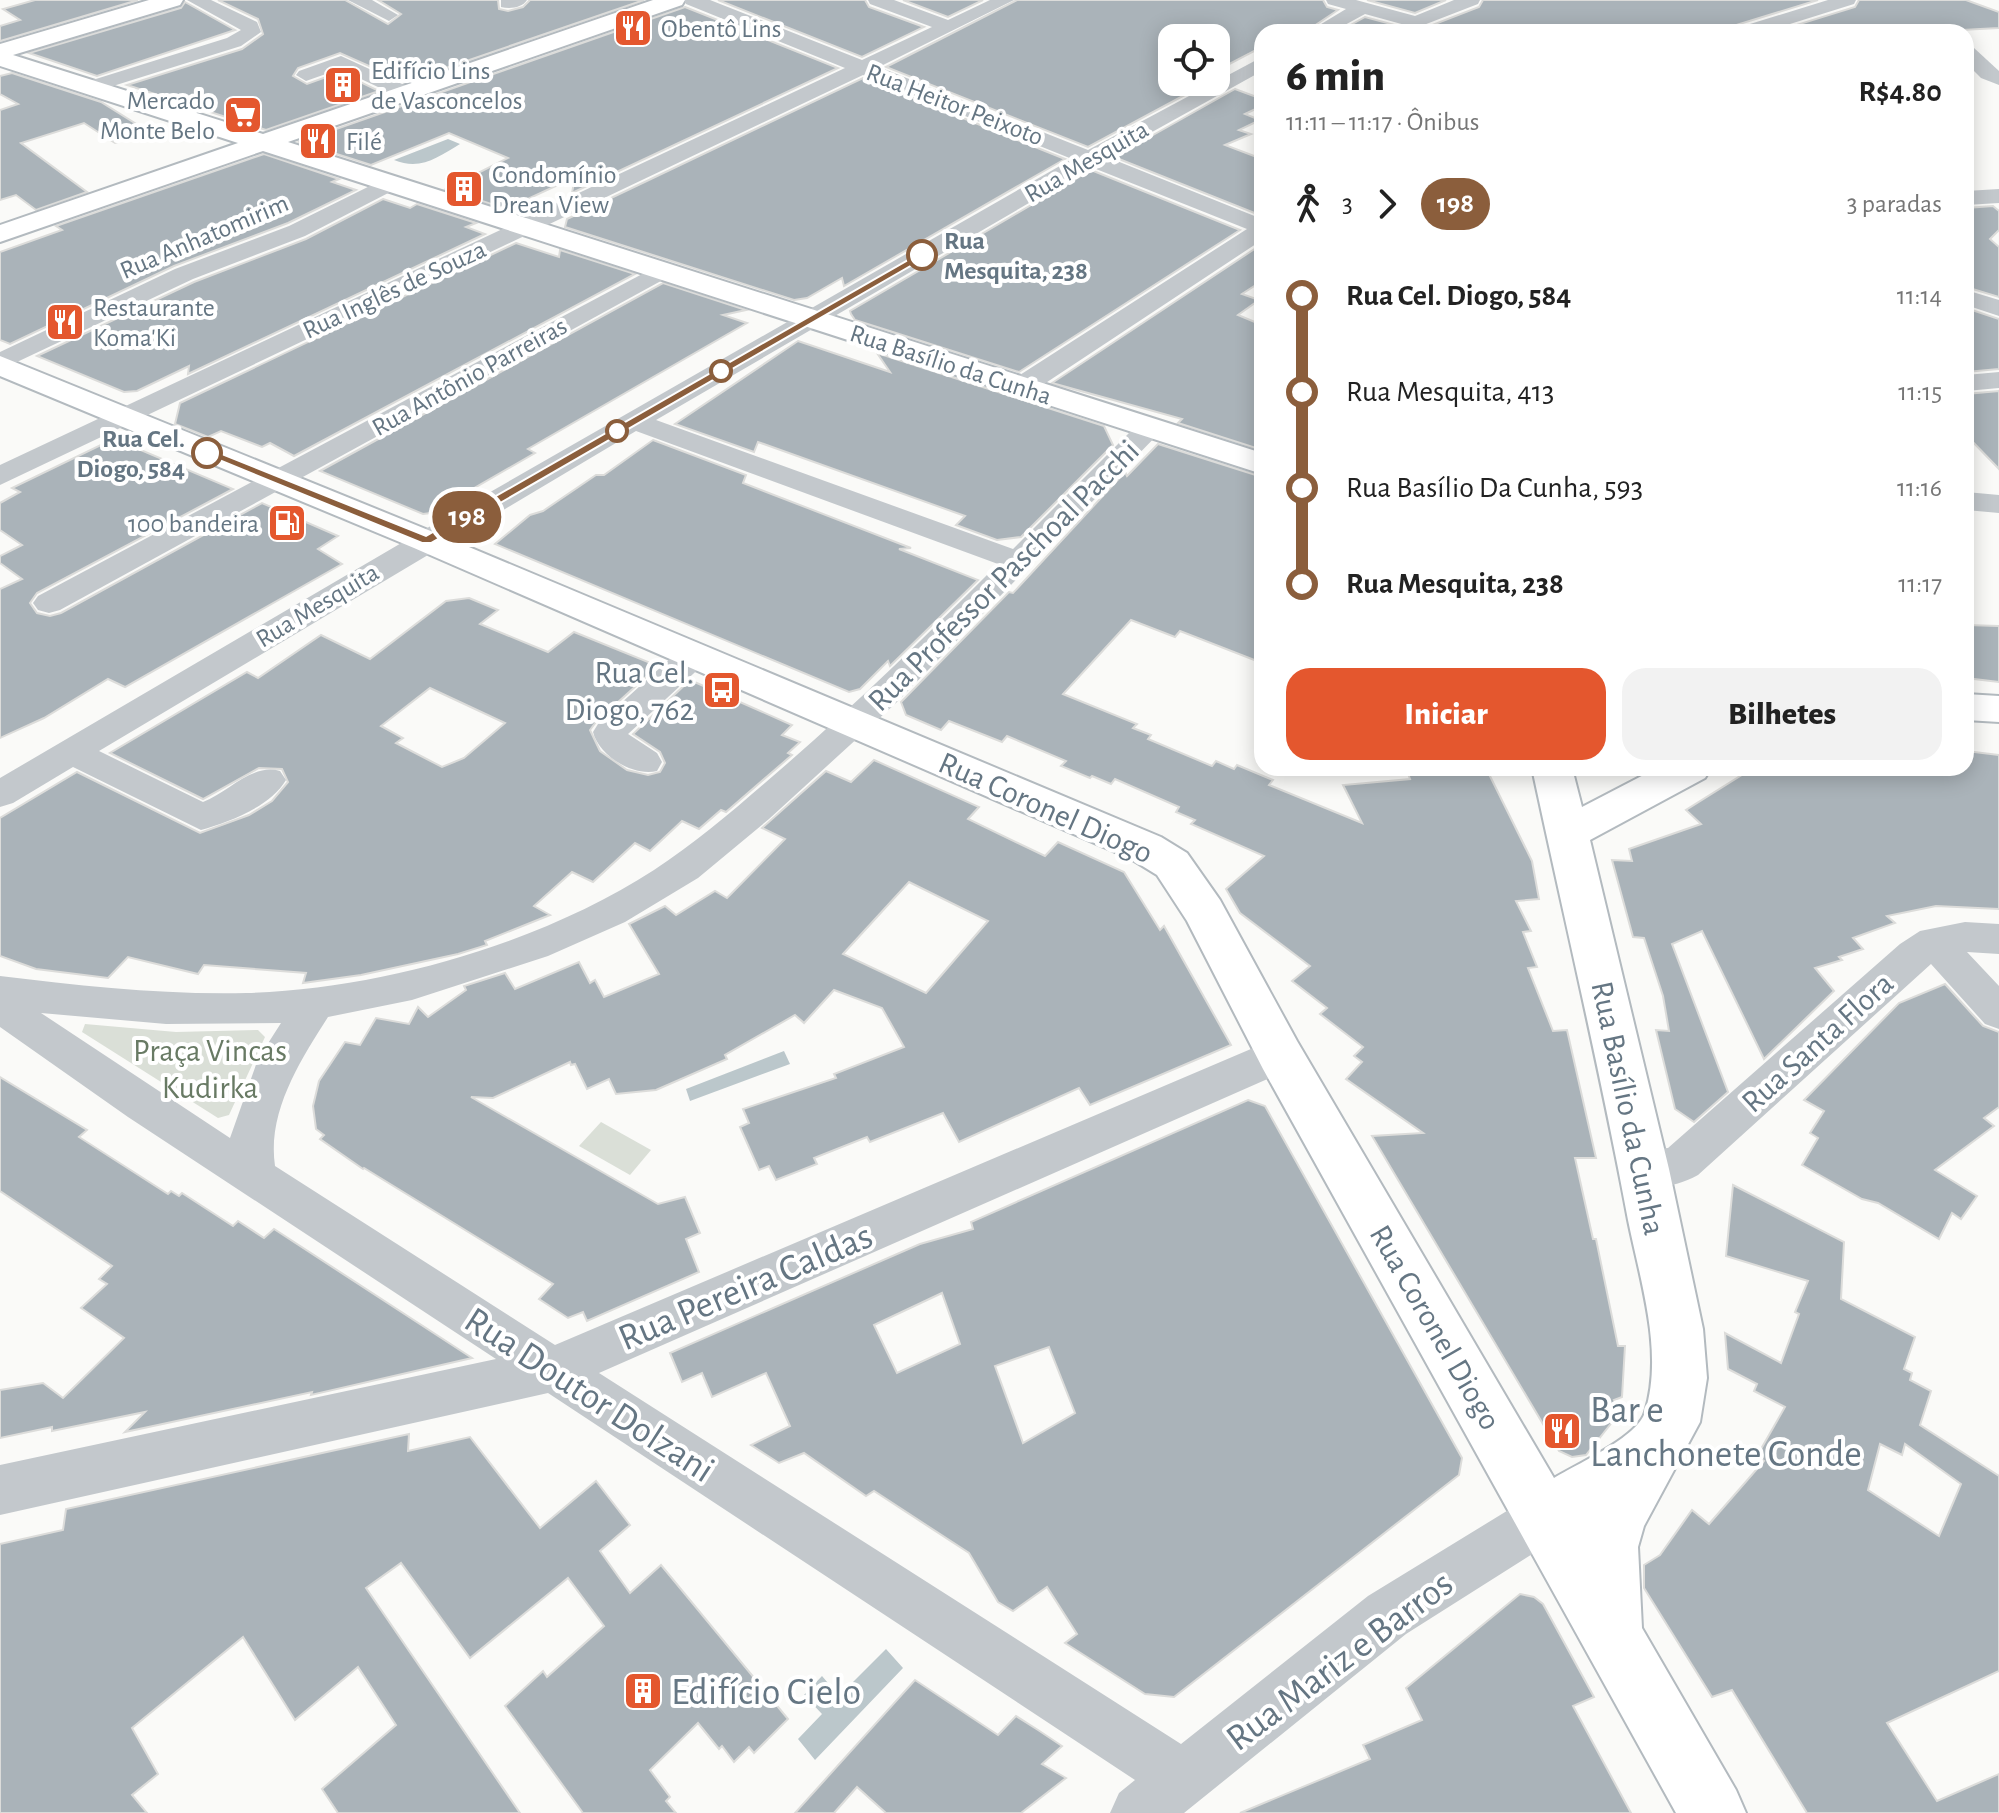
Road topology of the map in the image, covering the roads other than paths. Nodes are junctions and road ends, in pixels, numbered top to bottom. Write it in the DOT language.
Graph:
graph roads {
  1 [pos="172,0"];
  2 [pos="196,0"];
  3 [pos="357,0"];
  4 [pos="674,0"];
  5 [pos="693,0"];
  6 [pos="877,0"];
  7 [pos="1005,0"];
  8 [pos="1335,0"];
  9 [pos="1471,0"];
  10 [pos="1847,0"];
  11 [pos="1362,8"];
  12 [pos="1805,13"];
  13 [pos="389,15"];
  14 [pos="1333,24"];
  15 [pos="1770,24"];
  16 [pos="1824,24"];
  17 [pos="950,27"];
  18 [pos="1999,50"];
  19 [pos="0,51"];
  20 [pos="1974,52"];
  21 [pos="0,58"];
  22 [pos="1974,59"];
  23 [pos="1254,67"];
  24 [pos="863,68"];
  25 [pos="306,75"];
  26 [pos="1999,79"];
  27 [pos="90,87"];
  28 [pos="406,93"];
  29 [pos="1977,93"];
  30 [pos="1999,93"];
  31 [pos="262,143"];
  32 [pos="1092,157"];
  33 [pos="388,184"];
  34 [pos="1999,196"];
  35 [pos="1974,198"];
  36 [pos="1254,225"];
  37 [pos="525,227"];
  38 [pos="1254,233"];
  39 [pos="0,234"];
  40 [pos="661,271"];
  41 [pos="1974,300"];
  42 [pos="1999,308"];
  43 [pos="811,319"];
  44 [pos="0,364"];
  45 [pos="1999,380"];
  46 [pos="1974,382"];
  47 [pos="1022,386"];
  48 [pos="122,418"];
  49 [pos="634,421"];
  50 [pos="1150,428"];
  51 [pos="1254,461"];
  52 [pos="0,476"];
  53 [pos="277,481"];
  54 [pos="1974,502"];
  55 [pos="1999,504"];
  56 [pos="426,541"];
  57 [pos="1017,561"];
  58 [pos="49,603"];
  59 [pos="694,655"];
  60 [pos="1974,707"];
  61 [pos="1999,709"];
  62 [pos="855,723"];
  63 [pos="71,751"];
  64 [pos="645,762"];
  65 [pos="1554,776"];
  66 [pos="1676,776"];
  67 [pos="268,780"];
  68 [pos="0,794"];
  69 [pos="1567,833"];
  70 [pos="1999,939"];
  71 [pos="1934,942"];
  72 [pos="0,992"];
  73 [pos="316,1003"];
  74 [pos="0,1006"];
  75 [pos="1999,1013"];
  76 [pos="1280,1055"];
  77 [pos="1644,1169"];
  78 [pos="254,1176"];
  79 [pos="553,1369"];
  80 [pos="1658,1448"];
  81 [pos="0,1490"];
  82 [pos="1546,1516"];
  83 [pos="1612,1637"];
  84 [pos="1183,1778"];
  85 [pos="1139,1813"];
  86 [pos="1713,1813"];
  1 -- 19 [label="street"];
  2 -- 27 [label="street"];
  3 -- 13 [label="street"];
  4 -- 28 [label="street"];
  5 -- 24 [label="street, Rua Heitor Peixoto"];
  6 -- 17 [label="street"];
  7 -- 17 [label="street, Rua Inglês de Souza"];
  8 -- 11 [label="street"];
  9 -- 11 [label="street"];
  10 -- 12 [label="street"];
  11 -- 14 [label="street"];
  12 -- 15 [label="street"];
  12 -- 16 [label="street"];
  17 -- 24 [label="street, Rua Inglês de Souza"];
  18 -- 20 [label="street"];
  21 -- 27 [label="street, Rua Basílio da Cunha"];
  22 -- 26 [label="street"];
  23 -- 32 [label="street, Rua Mesquita"];
  24 -- 32 [label="street, Rua Heitor Peixoto"];
  24 -- 37 [label="street, Rua Inglês de Souza"];
  25 -- 28 [label="street"];
  27 -- 31 [label="street, Rua Basílio da Cunha"];
  28 -- 31 [label="street"];
  29 -- 30 [label="street"];
  31 -- 33 [label="street, Rua Basílio da Cunha"];
  31 -- 39 [label="street"];
  32 -- 36 [label="street, Rua Heitor Peixoto"];
  32 -- 43 [label="street, Rua Mesquita"];
  33 -- 37 [label="street, Rua Basílio da Cunha"];
  33 -- 44 [label="street, Rua Anhatomirim"];
  34 -- 35 [label="street"];
  37 -- 40 [label="street, Rua Basílio da Cunha"];
  37 -- 48 [label="street, Rua Inglês de Souza"];
  38 -- 47 [label="street"];
  40 -- 43 [label="street, Rua Basílio da Cunha"];
  40 -- 53 [label="street, Rua Antônio Parreiras"];
  41 -- 42 [label="street"];
  43 -- 47 [label="street, Rua Basílio da Cunha"];
  43 -- 49 [label="street, Rua Mesquita"];
  44 -- 48 [label="street, Rua Coronel Diogo"];
  45 -- 46 [label="street"];
  47 -- 50 [label="street, Rua Basílio da Cunha"];
  48 -- 52 [label="street, Rua Inglês de Souza"];
  48 -- 53 [label="street, Rua Coronel Diogo"];
  49 -- 56 [label="street, Rua Mesquita"];
  49 -- 57 [label="street"];
  50 -- 51 [label="street, Rua Basílio da Cunha"];
  50 -- 57 [label="street, Rua Professor Paschoal Pacchi"];
  53 -- 56 [label="street, Rua Coronel Diogo"];
  53 -- 58 [label="street, Rua Antônio Parreiras"];
  54 -- 55 [label="street"];
  56 -- 59 [label="street, Rua Coronel Diogo"];
  56 -- 63 [label="street, Rua Mesquita"];
  57 -- 62 [label="street, Rua Professor Paschoal Pacchi"];
  59 -- 62 [label="street, Rua Coronel Diogo"];
  59 -- 64 [label="street"];
  60 -- 61 [label="street"];
  62 -- 73 [label="street, Rua Professor Paschoal Pacchi"];
  62 -- 76 [label="street, Rua Coronel Diogo"];
  63 -- 67 [label="street"];
  63 -- 68 [label="street, Rua Mesquita"];
  65 -- 69 [label="street, Rua Basílio da Cunha"];
  66 -- 69 [label="street"];
  69 -- 77 [label="street, Rua Basílio da Cunha"];
  70 -- 71 [label="street"];
  71 -- 75 [label="street"];
  71 -- 77 [label="street, Rua Santa Flora"];
  72 -- 73 [label="street, Rua Professor Paschoal Pacchi"];
  73 -- 78 [label="street"];
  74 -- 78 [label="street, Rua Doutor Dolzani"];
  76 -- 79 [label="street, Rua Pereira Caldas"];
  76 -- 82 [label="street, Rua Coronel Diogo"];
  77 -- 80 [label="street, Rua Basílio da Cunha"];
  78 -- 79 [label="street, Rua Doutor Dolzani"];
  79 -- 81 [label="street, Rua Pereira Caldas"];
  79 -- 84 [label="street, Rua Doutor Dolzani"];
  80 -- 82 [label="street"];
  80 -- 83 [label="street, Rua Basílio da Cunha"];
  82 -- 83 [label="street, Rua Coronel Diogo"];
  82 -- 84 [label="street, Rua Mariz e Barros"];
  83 -- 86 [label="street, Rua Coronel Diogo"];
  84 -- 85 [label="street, Rua Mariz e Barros"];
}
